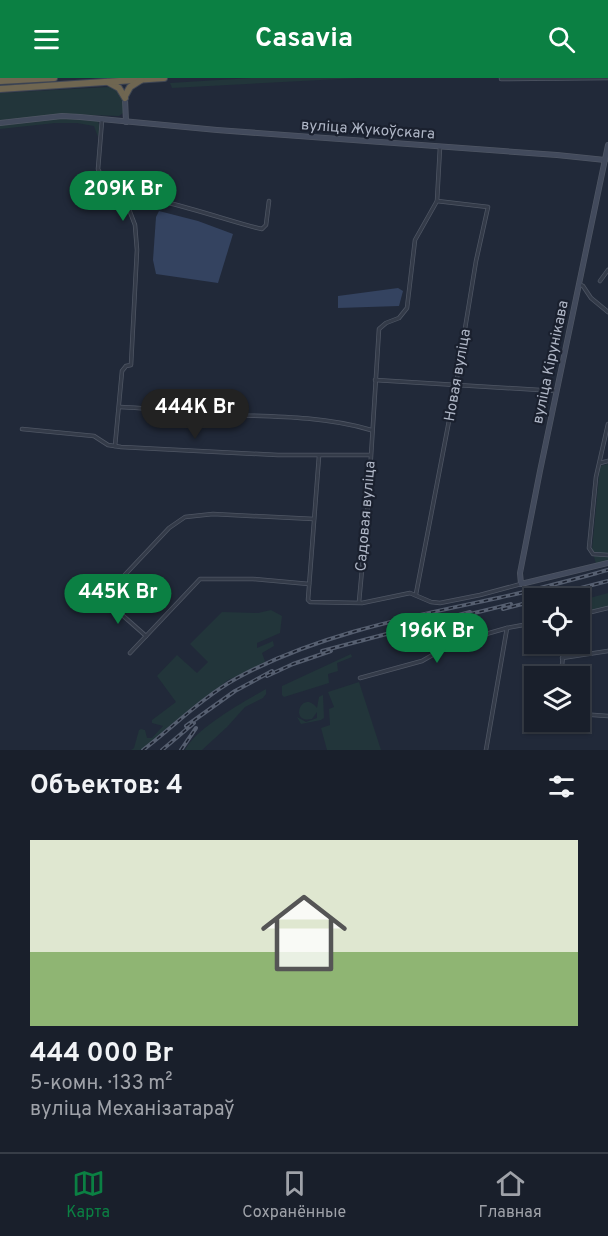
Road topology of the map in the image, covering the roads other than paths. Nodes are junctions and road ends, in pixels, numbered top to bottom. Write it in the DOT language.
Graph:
graph roads {
  1 [pos="54,78"];
  2 [pos="164,78"];
  3 [pos="608,78"];
  4 [pos="501,79"];
  5 [pos="142,80"];
  6 [pos="0,81"];
  7 [pos="107,81"];
  8 [pos="0,89"];
  9 [pos="125,97"];
  10 [pos="102,119"];
  11 [pos="126,122"];
  12 [pos="0,123"];
  13 [pos="608,145"];
  14 [pos="440,147"];
  15 [pos="607,161"];
  16 [pos="122,199"];
  17 [pos="269,201"];
  18 [pos="437,201"];
  19 [pos="608,270"];
  20 [pos="600,281"];
  21 [pos="579,284"];
  22 [pos="608,312"];
  23 [pos="375,380"];
  24 [pos="456,384"];
  25 [pos="556,391"];
  26 [pos="120,407"];
  27 [pos="608,424"];
  28 [pos="22,429"];
  29 [pos="371,430"];
  30 [pos="115,446"];
  31 [pos="370,455"];
  32 [pos="319,456"];
  33 [pos="608,461"];
  34 [pos="600,462"];
  35 [pos="314,519"];
  36 [pos="608,555"];
  37 [pos="608,563"];
  38 [pos="309,584"];
  39 [pos="521,584"];
  40 [pos="416,594"];
  41 [pos="359,602"];
  42 [pos="608,608"];
  43 [pos="590,612"];
  44 [pos="524,625"];
  45 [pos="507,628"];
  46 [pos="146,636"];
  47 [pos="608,651"];
  48 [pos="130,653"];
  49 [pos="563,654"];
  50 [pos="562,658"];
  51 [pos="562,666"];
  52 [pos="360,678"];
  53 [pos="590,715"];
  54 [pos="608,716"];
  55 [pos="486,750"];
  1 -- 6 [label="highway"];
  2 -- 5 [label="highway"];
  3 -- 4 [label="street"];
  5 -- 7 [label="highway"];
  5 -- 9 [label="highway"];
  7 -- 8 [label="highway"];
  7 -- 9 [label="highway"];
  9 -- 11 [label="street"];
  10 -- 11 [label="street, вуліца Жукоўскага"];
  10 -- 12 [label="street, вуліца Жукоўскага"];
  10 -- 16 [label="street"];
  11 -- 14 [label="street, вуліца Жукоўскага"];
  13 -- 15 [label="street, вуліца Кірунікава"];
  14 -- 15 [label="street, вуліца Жукоўскага"];
  14 -- 18 [label="street"];
  15 -- 21 [label="street, вуліца Кірунікава"];
  16 -- 17 [label="street"];
  16 -- 26 [label="street"];
  18 -- 23 [label="street, Садовая вуліца"];
  18 -- 24 [label="street, Новая вуліца"];
  19 -- 20 [label="street"];
  21 -- 22 [label="street"];
  21 -- 25 [label="street, вуліца Кірунікава"];
  23 -- 24 [label="street"];
  23 -- 29 [label="street, Садовая вуліца"];
  24 -- 25 [label="street"];
  24 -- 40 [label="street, Новая вуліца"];
  25 -- 39 [label="street, вуліца Кірунікава"];
  26 -- 29 [label="street"];
  26 -- 30 [label="street"];
  27 -- 34 [label="street"];
  28 -- 30 [label="street"];
  29 -- 31 [label="street, Садовая вуліца"];
  30 -- 32 [label="street"];
  31 -- 32 [label="street"];
  31 -- 41 [label="street, Садовая вуліца"];
  32 -- 35 [label="street"];
  33 -- 34 [label="street"];
  34 -- 36 [label="street"];
  35 -- 38 [label="street"];
  35 -- 46 [label="street"];
  37 -- 39 [label="street"];
  38 -- 41 [label="street"];
  38 -- 46 [label="street"];
  39 -- 40 [label="street"];
  40 -- 41 [label="street"];
  42 -- 43 [label="street"];
  44 -- 45 [label="street"];
  45 -- 52 [label="street"];
  45 -- 55 [label="street"];
  46 -- 48 [label="street"];
  47 -- 50 [label="street"];
  49 -- 50 [label="street"];
  50 -- 51 [label="street"];
  53 -- 54 [label="street"];
}
